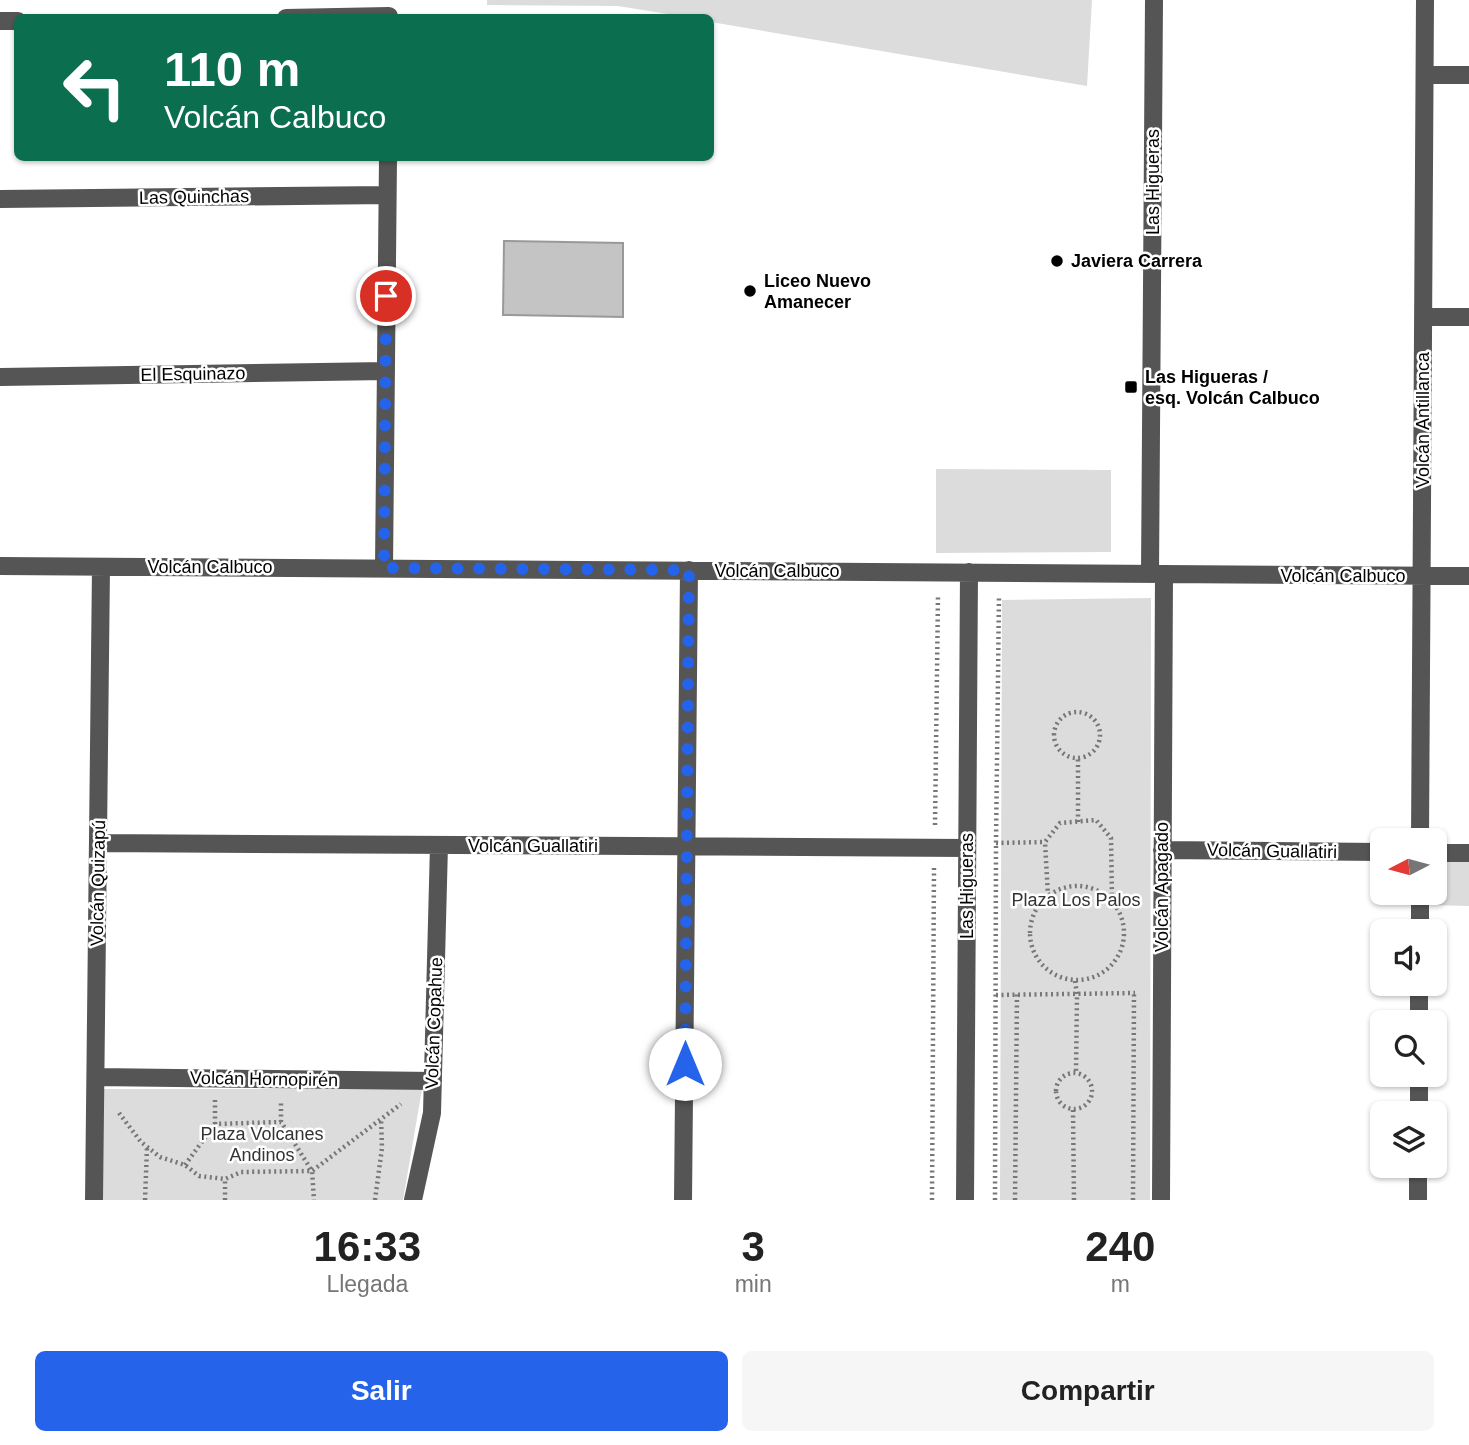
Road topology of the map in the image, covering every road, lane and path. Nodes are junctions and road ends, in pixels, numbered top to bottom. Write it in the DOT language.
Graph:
graph roads {
  1 [pos="1154,0"];
  2 [pos="1425,0"];
  3 [pos="1425,75"];
  4 [pos="1469,75"];
  5 [pos="388,161"];
  6 [pos="387,195"];
  7 [pos="0,199"];
  8 [pos="1423,317"];
  9 [pos="1469,317"];
  10 [pos="386,371"];
  11 [pos="0,377"];
  12 [pos="0,566"];
  13 [pos="101,567"];
  14 [pos="384,568"];
  15 [pos="689,570"];
  16 [pos="938,572"];
  17 [pos="969,572"];
  18 [pos="999,572"];
  19 [pos="1157,574"];
  20 [pos="1422,576"];
  21 [pos="1469,576"];
  22 [pos="1078,759"];
  23 [pos="1078,822"];
  24 [pos="1420,828"];
  25 [pos="1045,842"];
  26 [pos="98,843"];
  27 [pos="996,843"];
  28 [pos="439,845"];
  29 [pos="686,846"];
  30 [pos="934,848"];
  31 [pos="967,848"];
  32 [pos="1162,850"];
  33 [pos="1370,852"];
  34 [pos="1447,853"];
  35 [pos="1469,853"];
  36 [pos="1048,896"];
  37 [pos="1112,901"];
  38 [pos="1075,981"];
  39 [pos="1134,993"];
  40 [pos="1162,993"];
  41 [pos="1017,994"];
  42 [pos="1077,994"];
  43 [pos="996,995"];
  44 [pos="1076,1073"];
  45 [pos="96,1077"];
  46 [pos="433,1081"];
  47 [pos="402,1103"];
  48 [pos="1073,1110"];
  49 [pos="381,1118"];
  50 [pos="147,1147"];
  51 [pos="185,1165"];
  52 [pos="312,1171"];
  53 [pos="1418,1178"];
  54 [pos="225,1179"];
  55 [pos="94,1200"];
  56 [pos="145,1200"];
  57 [pos="225,1200"];
  58 [pos="314,1200"];
  59 [pos="375,1200"];
  60 [pos="413,1200"];
  61 [pos="683,1200"];
  62 [pos="932,1200"];
  63 [pos="965,1200"];
  64 [pos="995,1200"];
  65 [pos="1015,1200"];
  66 [pos="1073,1200"];
  67 [pos="1133,1200"];
  68 [pos="1161,1200"];
  69 [pos="1418,1200"];
  1 -- 19 [label="street, Las Higueras"];
  2 -- 3 [label="street, Volcán Antillanca"];
  3 -- 4 [label="street"];
  3 -- 8 [label="street, Volcán Antillanca"];
  5 -- 6 [label="street"];
  6 -- 7 [label="street, Las Quinchas"];
  6 -- 10 [label="street"];
  8 -- 9 [label="street"];
  8 -- 20 [label="street, Volcán Antillanca"];
  10 -- 11 [label="street, El Esquinazo"];
  10 -- 14 [label="street"];
  12 -- 13 [label="street, Volcán Calbuco"];
  13 -- 14 [label="street, Volcán Calbuco"];
  13 -- 26 [label="street, Volcán Quizapú"];
  14 -- 15 [label="street, Volcán Calbuco"];
  15 -- 16 [label="street, Volcán Calbuco"];
  15 -- 29 [label="street"];
  16 -- 17 [label="street, Volcán Calbuco"];
  16 -- 30 [label="path"];
  17 -- 18 [label="street, Volcán Calbuco"];
  17 -- 31 [label="street, Las Higueras"];
  18 -- 19 [label="street, Volcán Calbuco"];
  18 -- 27 [label="path"];
  19 -- 20 [label="street, Volcán Calbuco"];
  19 -- 32 [label="street, Volcán Apagado"];
  20 -- 21 [label="street, Volcán Calbuco"];
  20 -- 24 [label="street, Volcán Antillanca"];
  22 -- 22 [label="path"];
  22 -- 23 [label="path"];
  23 -- 25 [label="path"];
  23 -- 37 [label="path"];
  25 -- 27 [label="path"];
  25 -- 36 [label="path"];
  26 -- 28 [label="street, Volcán Guallatiri"];
  26 -- 45 [label="street, Volcán Quizapú"];
  27 -- 43 [label="path"];
  28 -- 29 [label="street, Volcán Guallatiri"];
  28 -- 46 [label="street, Volcán Copahue"];
  29 -- 30 [label="street, Volcán Guallatiri"];
  29 -- 61 [label="street"];
  30 -- 31 [label="street, Volcán Guallatiri"];
  30 -- 62 [label="path"];
  31 -- 63 [label="street, Las Higueras"];
  32 -- 33 [label="street, Volcán Guallatiri"];
  32 -- 40 [label="street, Volcán Apagado"];
  34 -- 35 [label="street"];
  36 -- 37 [label="path"];
  36 -- 38 [label="path"];
  37 -- 38 [label="path"];
  38 -- 42 [label="path"];
  39 -- 40 [label="path"];
  39 -- 42 [label="path"];
  39 -- 67 [label="path"];
  40 -- 68 [label="street, Volcán Apagado"];
  41 -- 42 [label="path"];
  41 -- 43 [label="path"];
  41 -- 65 [label="path"];
  42 -- 44 [label="path"];
  43 -- 64 [label="path"];
  44 -- 48 [label="path"];
  44 -- 48 [label="path"];
  45 -- 46 [label="street, Volcán Hornopirén"];
  45 -- 50 [label="path"];
  45 -- 55 [label="street, Volcán Quizapú"];
  46 -- 60 [label="street, Volcán Copahue"];
  47 -- 49 [label="path"];
  48 -- 66 [label="path"];
  49 -- 52 [label="path"];
  49 -- 59 [label="path"];
  50 -- 51 [label="path"];
  50 -- 56 [label="path"];
  51 -- 52 [label="path"];
  51 -- 54 [label="path"];
  52 -- 54 [label="path"];
  52 -- 58 [label="path"];
  53 -- 69 [label="street"];
  54 -- 57 [label="path"];
}
